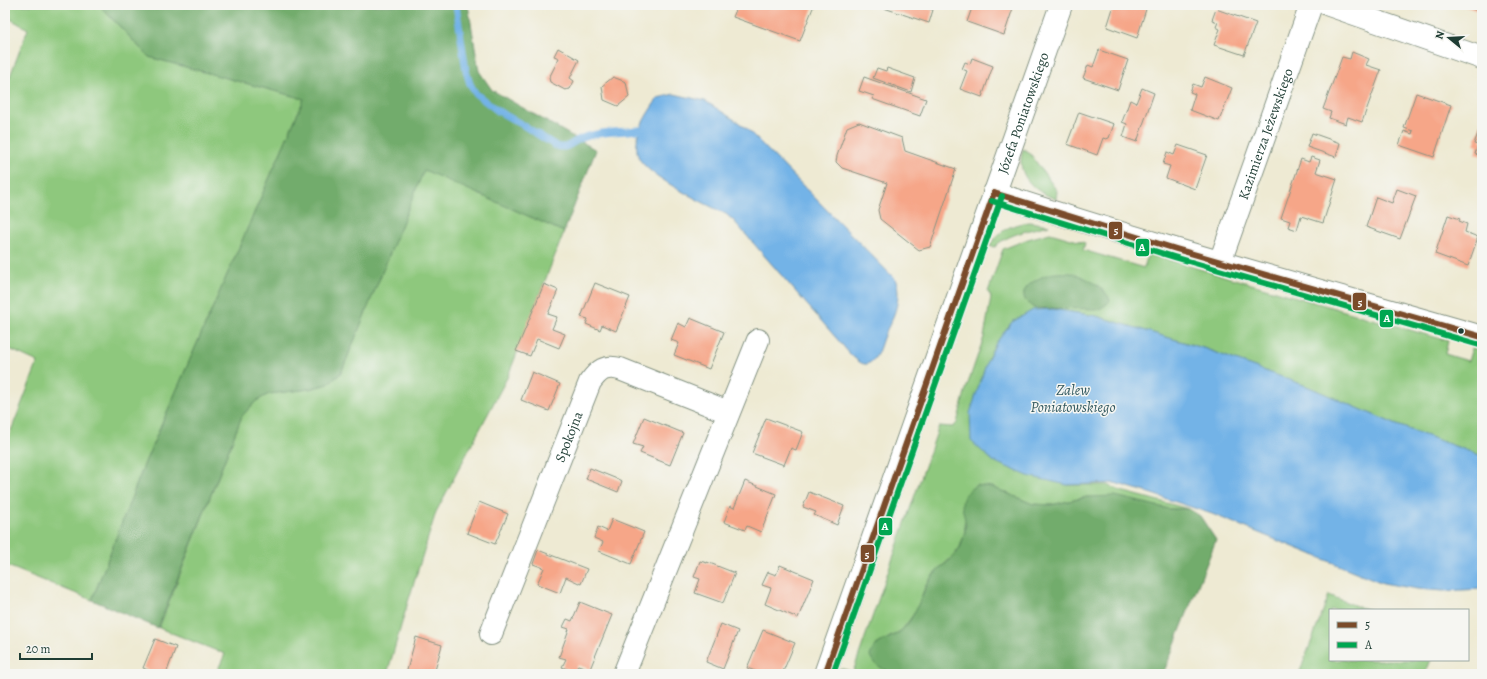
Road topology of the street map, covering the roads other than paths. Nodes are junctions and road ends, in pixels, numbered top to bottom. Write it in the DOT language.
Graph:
graph roads {
  1 [pos="1061,5"];
  2 [pos="1311,5"];
  3 [pos="1329,5"];
  4 [pos="1482,58"];
  5 [pos="994,193"];
  6 [pos="1220,262"];
  7 [pos="1482,337"];
  8 [pos="758,340"];
  9 [pos="728,412"];
  10 [pos="491,634"];
  11 [pos="624,674"];
  12 [pos="825,674"];
  1 -- 5 [label="street, Józefa Poniatowskiego"];
  2 -- 6 [label="street, Kazimierza Jeżewskiego"];
  3 -- 4 [label="street"];
  5 -- 6 [label="street"];
  5 -- 12 [label="street, Józefa Poniatowskiego"];
  6 -- 7 [label="street"];
  8 -- 9 [label="street"];
  9 -- 10 [label="street, Spokojna"];
  9 -- 11 [label="street"];
}
